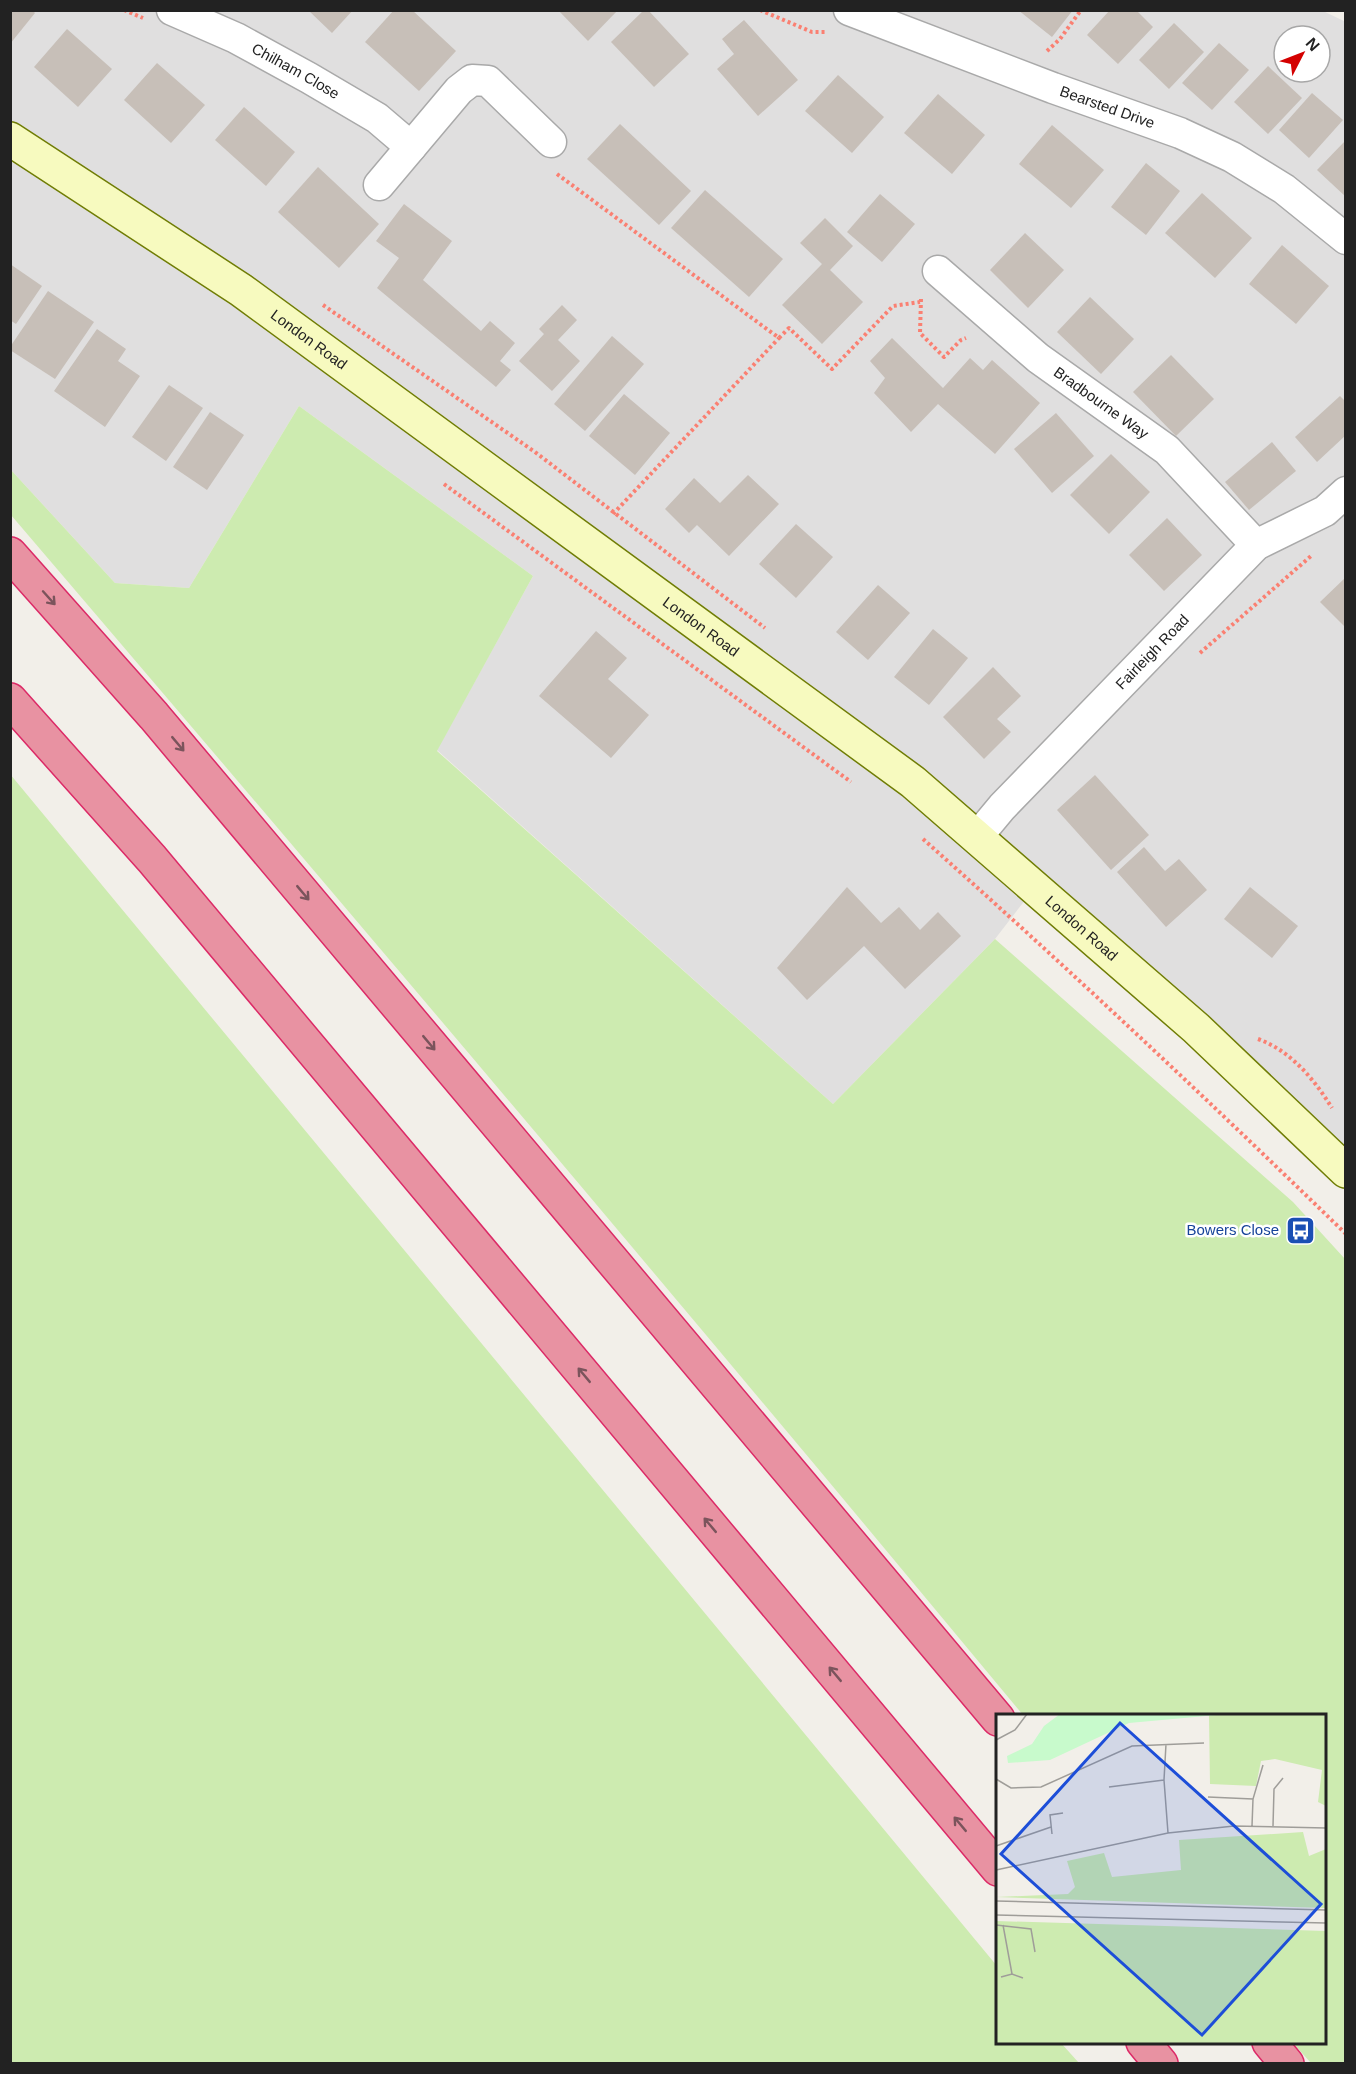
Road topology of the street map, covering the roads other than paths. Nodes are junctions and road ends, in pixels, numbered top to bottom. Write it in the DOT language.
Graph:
graph roads {
  1 [pos="172,10"];
  2 [pos="849,10"];
  3 [pos="10,138"];
  4 [pos="550,142"];
  5 [pos="411,147"];
  6 [pos="379,185"];
  7 [pos="1346,239"];
  8 [pos="938,270"];
  9 [pos="1346,492"];
  10 [pos="1256,545"];
  11 [pos="10,554"];
  12 [pos="10,700"];
  13 [pos="977,837"];
  14 [pos="1346,1171"];
  15 [pos="996,1717"];
  16 [pos="996,1867"];
  17 [pos="1144,2044"];
  18 [pos="1270,2044"];
  19 [pos="1161,2064"];
  20 [pos="1287,2064"];
  1 -- 5 [label="street, Chilham Close"];
  2 -- 7 [label="street, Bearsted Drive"];
  3 -- 13 [label="main road, London Road"];
  4 -- 5 [label="street"];
  5 -- 6 [label="street"];
  8 -- 10 [label="street, Bradbourne Way"];
  9 -- 10 [label="street, Fairleigh Road"];
  10 -- 13 [label="street, Fairleigh Road"];
  11 -- 15 [label="highway, one-way"];
  16 -- 12 [label="highway, one-way"];
  13 -- 14 [label="main road, London Road"];
  17 -- 19 [label="highway"];
  18 -- 20 [label="highway"];
}
